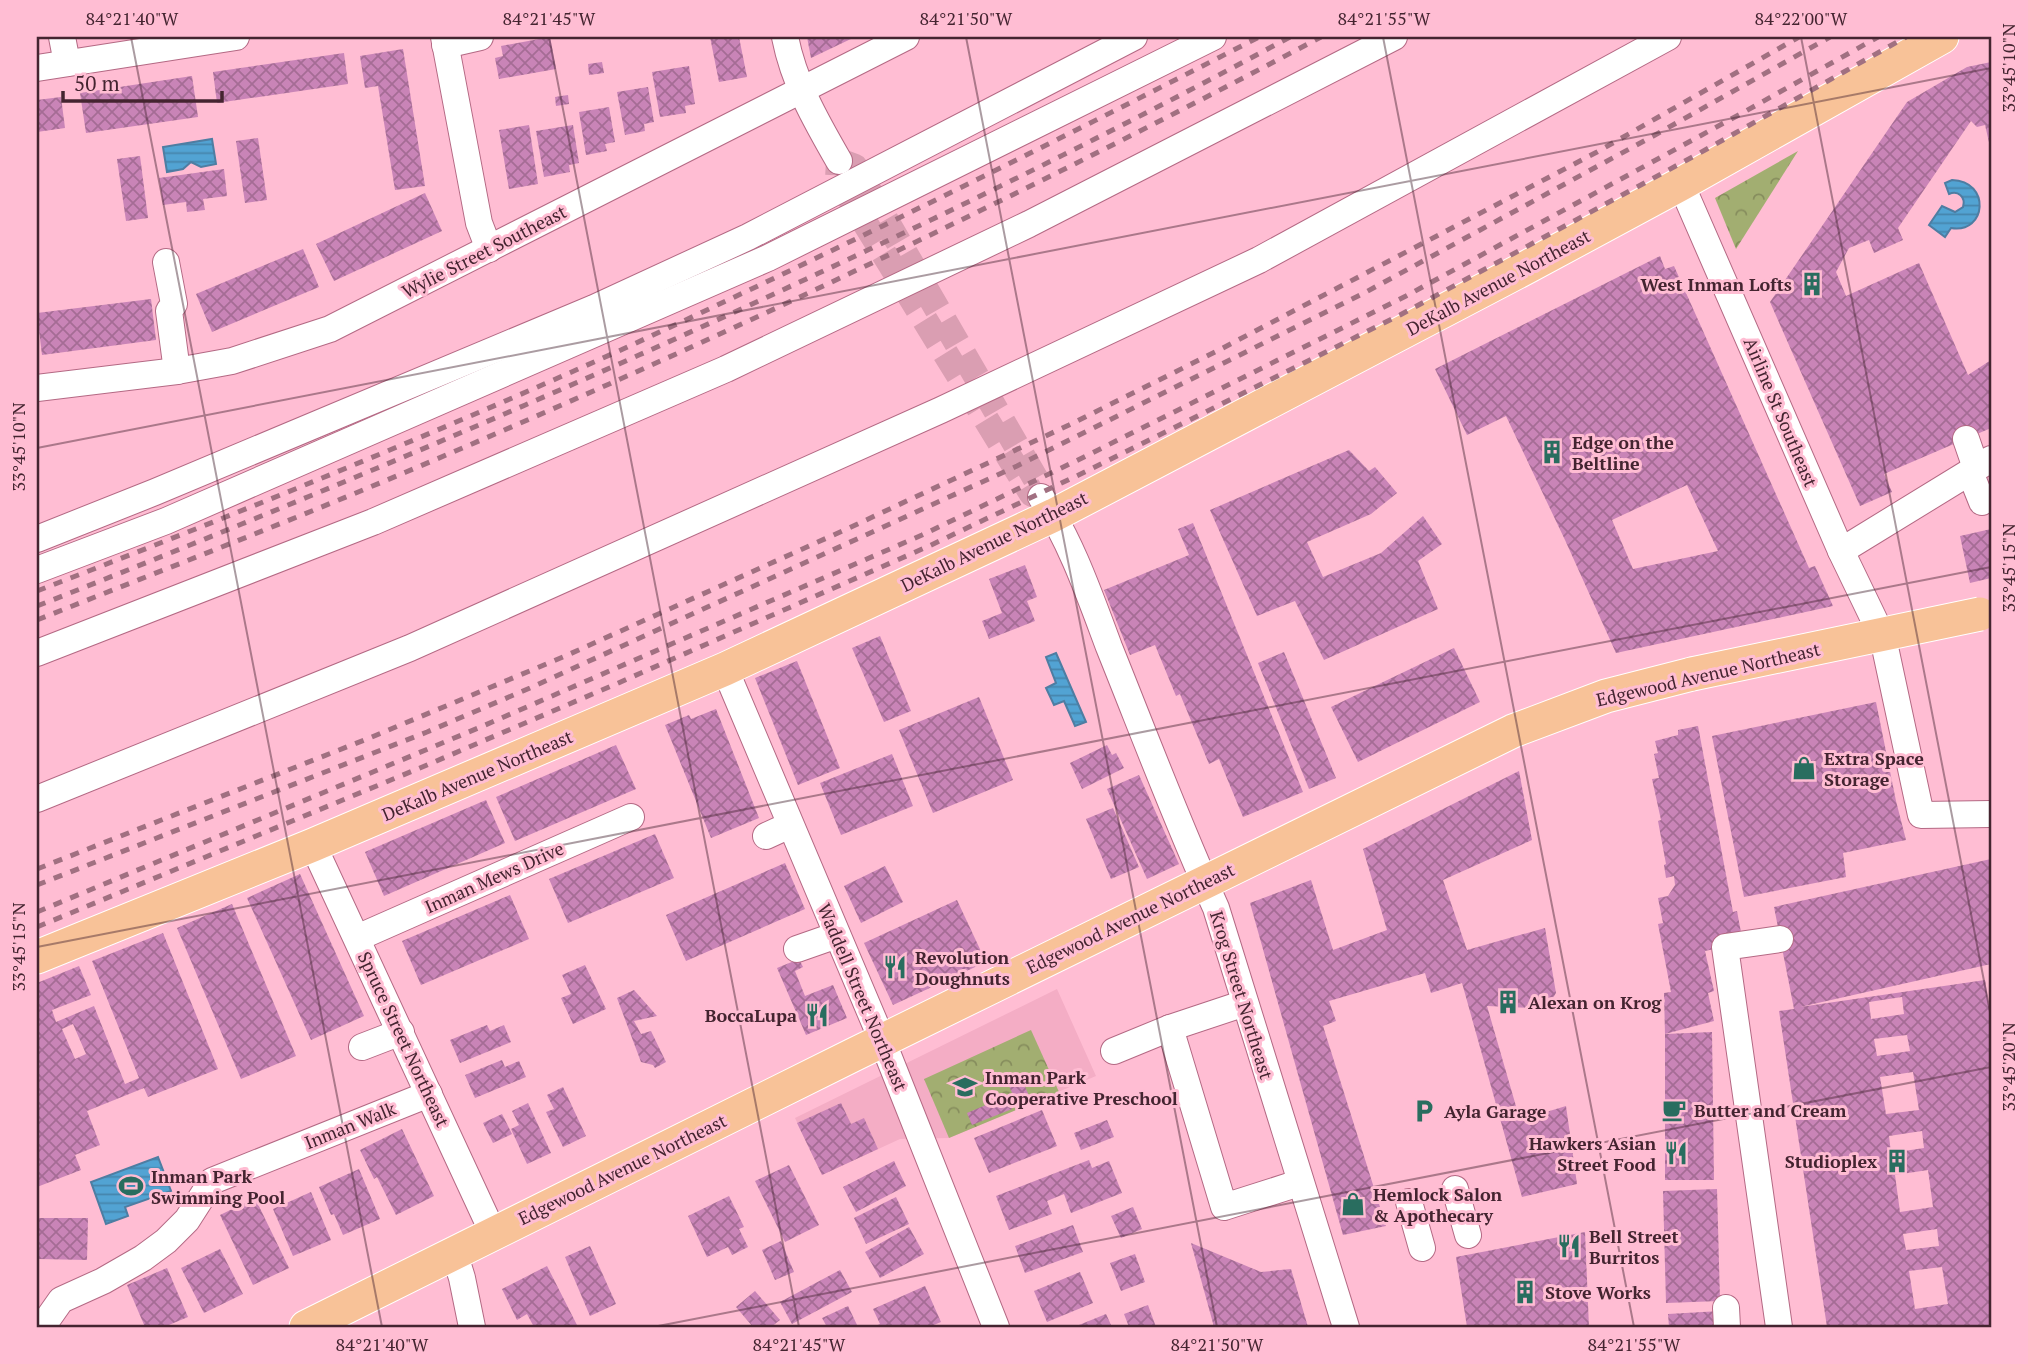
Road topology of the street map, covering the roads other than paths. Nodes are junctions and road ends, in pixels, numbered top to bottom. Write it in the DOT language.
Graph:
graph roads {
  1 [pos="62,37"];
  2 [pos="236,37"];
  3 [pos="480,37"];
  4 [pos="785,37"];
  5 [pos="906,37"];
  6 [pos="1134,37"];
  7 [pos="1213,37"];
  8 [pos="1394,37"];
  9 [pos="1668,37"];
  10 [pos="445,41"];
  11 [pos="1929,44"];
  12 [pos="67,63"];
  13 [pos="37,68"];
  14 [pos="801,90"];
  15 [pos="839,161"];
  16 [pos="1681,184"];
  17 [pos="489,249"];
  18 [pos="166,262"];
  19 [pos="186,370"];
  20 [pos="37,388"];
  21 [pos="1966,439"];
  22 [pos="1979,466"];
  23 [pos="1982,502"];
  24 [pos="1047,506"];
  25 [pos="37,539"];
  26 [pos="1841,551"];
  27 [pos="37,570"];
  28 [pos="1986,613"];
  29 [pos="37,653"];
  30 [pos="725,669"];
  31 [pos="37,799"];
  32 [pos="1991,814"];
  33 [pos="631,817"];
  34 [pos="790,825"];
  35 [pos="765,836"];
  36 [pos="313,845"];
  37 [pos="1205,883"];
  38 [pos="837,935"];
  39 [pos="357,938"];
  40 [pos="1780,939"];
  41 [pos="797,948"];
  42 [pos="37,957"];
  43 [pos="1245,1003"];
  44 [pos="1170,1028"];
  45 [pos="401,1032"];
  46 [pos="882,1040"];
  47 [pos="362,1047"];
  48 [pos="1114,1051"];
  49 [pos="429,1094"];
  50 [pos="1299,1183"];
  51 [pos="1455,1189"];
  52 [pos="1409,1202"];
  53 [pos="493,1233"];
  54 [pos="1468,1235"];
  55 [pos="1422,1248"];
  56 [pos="454,1252"];
  57 [pos="42,1327"];
  58 [pos="306,1327"];
  59 [pos="472,1327"];
  60 [pos="996,1327"];
  61 [pos="1346,1327"];
  62 [pos="1779,1327"];
  1 -- 12 [label="street"];
  2 -- 12 [label="street"];
  3 -- 10 [label="street"];
  4 -- 14 [label="street"];
  5 -- 14 [label="street, Wylie Street Southeast"];
  6 -- 25 [label="street"];
  7 -- 27 [label="street"];
  8 -- 29 [label="street"];
  9 -- 31 [label="street"];
  10 -- 17 [label="street"];
  11 -- 16 [label="main road, DeKalb Avenue Northeast"];
  12 -- 13 [label="street"];
  14 -- 15 [label="street"];
  14 -- 17 [label="street, Wylie Street Southeast"];
  16 -- 24 [label="main road, DeKalb Avenue Northeast"];
  16 -- 26 [label="street, Airline St Southeast"];
  17 -- 19 [label="street, Wylie Street Southeast"];
  18 -- 19 [label="street"];
  19 -- 20 [label="street, Wylie Street Southeast"];
  21 -- 22 [label="street"];
  22 -- 23 [label="street"];
  22 -- 26 [label="street"];
  24 -- 30 [label="main road, DeKalb Avenue Northeast"];
  24 -- 37 [label="street, Krog Street Northeast"];
  26 -- 32 [label="street, Airline St Southeast"];
  28 -- 37 [label="main road, Edgewood Avenue Northeast, bridge"];
  30 -- 34 [label="street, Waddell Street Northeast"];
  30 -- 36 [label="main road, DeKalb Avenue Northeast"];
  33 -- 39 [label="street, Inman Mews Drive"];
  34 -- 35 [label="street"];
  34 -- 38 [label="street, Waddell Street Northeast"];
  36 -- 39 [label="street, Spruce Street Northeast"];
  36 -- 42 [label="main road, DeKalb Avenue Northeast"];
  37 -- 43 [label="street, Krog Street Northeast"];
  37 -- 46 [label="main road, Edgewood Avenue Northeast"];
  38 -- 41 [label="street"];
  38 -- 46 [label="street, Waddell Street Northeast"];
  39 -- 45 [label="street, Spruce Street Northeast"];
  40 -- 62 [label="street"];
  43 -- 44 [label="street"];
  43 -- 50 [label="street, Krog Street Northeast"];
  44 -- 48 [label="street"];
  44 -- 50 [label="street"];
  45 -- 47 [label="street"];
  45 -- 49 [label="street, Spruce Street Northeast"];
  46 -- 53 [label="main road, Edgewood Avenue Northeast"];
  46 -- 60 [label="street, Waddell Street Northeast"];
  49 -- 53 [label="street, Spruce Street Northeast"];
  49 -- 57 [label="street, Inman Walk"];
  50 -- 61 [label="street, Krog Street Northeast"];
  51 -- 54 [label="street"];
  52 -- 55 [label="street"];
  53 -- 56 [label="main road, Edgewood Avenue Northeast"];
  56 -- 58 [label="main road, Edgewood Avenue Northeast"];
  56 -- 59 [label="street"];
}
